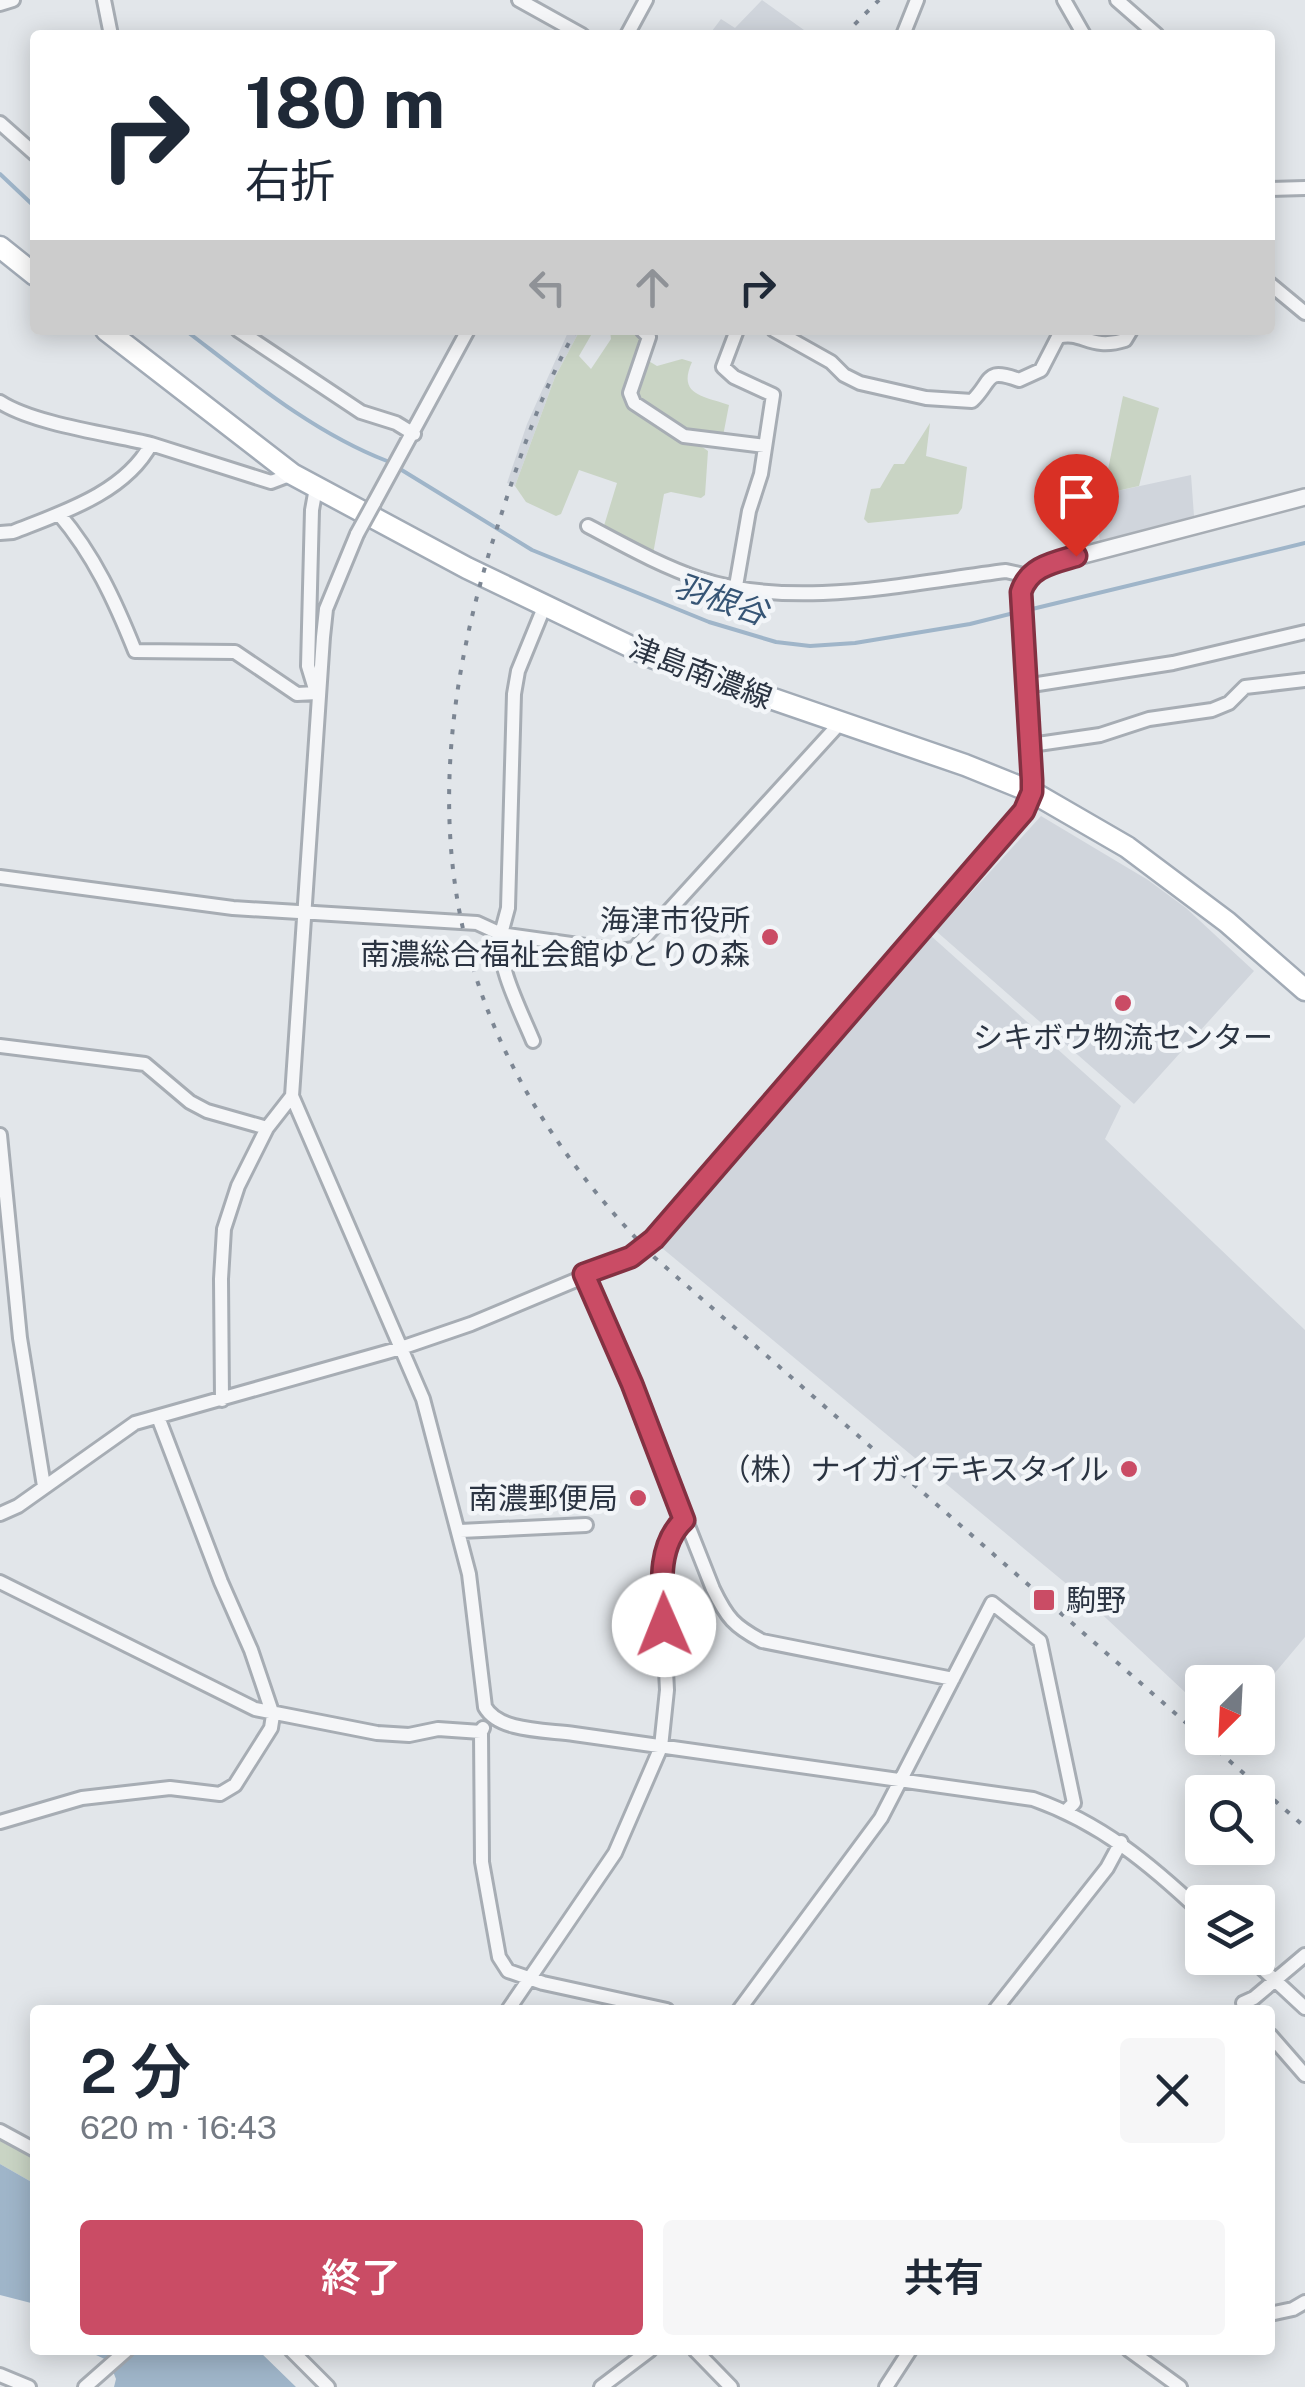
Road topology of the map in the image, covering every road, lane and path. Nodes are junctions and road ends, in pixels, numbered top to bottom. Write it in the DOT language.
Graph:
graph roads {
  1 [pos="13,0"];
  2 [pos="104,0"];
  3 [pos="520,0"];
  4 [pos="646,0"];
  5 [pos="916,0"];
  6 [pos="1064,0"];
  7 [pos="1118,0"];
  8 [pos="0,4"];
  9 [pos="110,30"];
  10 [pos="573,30"];
  11 [pos="631,30"];
  12 [pos="905,30"];
  13 [pos="1081,30"];
  14 [pos="1151,30"];
  15 [pos="0,124"];
  16 [pos="30,150"];
  17 [pos="1305,188"];
  18 [pos="1275,189"];
  19 [pos="0,247"];
  20 [pos="30,271"];
  21 [pos="1275,288"];
  22 [pos="1305,313"];
  23 [pos="112,335"];
  24 [pos="246,335"];
  25 [pos="465,335"];
  26 [pos="647,335"];
  27 [pos="735,335"];
  28 [pos="783,335"];
  29 [pos="1063,335"];
  30 [pos="1071,335"];
  31 [pos="1128,335"];
  32 [pos="0,402"];
  33 [pos="411,439"];
  34 [pos="150,444"];
  35 [pos="765,446"];
  36 [pos="292,474"];
  37 [pos="316,488"];
  38 [pos="1305,497"];
  39 [pos="59,514"];
  40 [pos="588,526"];
  41 [pos="0,533"];
  42 [pos="1028,576"];
  43 [pos="736,586"];
  44 [pos="544,604"];
  45 [pos="1305,632"];
  46 [pos="1305,680"];
  47 [pos="1024,686"];
  48 [pos="317,693"];
  49 [pos="841,722"];
  50 [pos="1031,745"];
  51 [pos="1032,792"];
  52 [pos="0,877"];
  53 [pos="306,914"];
  54 [pos="501,934"];
  55 [pos="1305,990"];
  56 [pos="532,1042"];
  57 [pos="0,1046"];
  58 [pos="292,1096"];
  59 [pos="267,1128"];
  60 [pos="0,1135"];
  61 [pos="584,1274"];
  62 [pos="401,1348"];
  63 [pos="222,1400"];
  64 [pos="158,1417"];
  65 [pos="44,1486"];
  66 [pos="0,1514"];
  67 [pos="684,1520"];
  68 [pos="586,1525"];
  69 [pos="460,1530"];
  70 [pos="0,1582"];
  71 [pos="952,1679"];
  72 [pos="273,1715"];
  73 [pos="491,1718"];
  74 [pos="480,1732"];
  75 [pos="661,1747"];
  76 [pos="902,1783"];
  77 [pos="1066,1811"];
  78 [pos="0,1822"];
  79 [pos="1121,1842"];
  80 [pos="1185,1898"];
  81 [pos="1305,1956"];
  82 [pos="1269,1975"];
  83 [pos="532,1979"];
  84 [pos="1274,1979"];
  85 [pos="512,2005"];
  86 [pos="645,2005"];
  87 [pos="742,2005"];
  88 [pos="999,2005"];
  89 [pos="1245,2005"];
  90 [pos="1305,2008"];
  91 [pos="1275,2041"];
  92 [pos="1305,2074"];
  93 [pos="0,2131"];
  94 [pos="30,2147"];
  95 [pos="1305,2302"];
  96 [pos="1275,2313"];
  97 [pos="121,2355"];
  98 [pos="297,2355"];
  99 [pos="643,2355"];
  100 [pos="700,2355"];
  101 [pos="907,2355"];
  102 [pos="1136,2355"];
  103 [pos="0,2375"];
  104 [pos="29,2387"];
  105 [pos="85,2387"];
  106 [pos="328,2387"];
  107 [pos="601,2387"];
  108 [pos="731,2387"];
  109 [pos="886,2387"];
  110 [pos="1180,2387"];
  1 -- 8 [label="street"];
  2 -- 9 [label="street"];
  3 -- 10 [label="street"];
  4 -- 11 [label="street"];
  5 -- 12 [label="street"];
  6 -- 13 [label="street"];
  7 -- 14 [label="street"];
  15 -- 16 [label="street"];
  17 -- 18 [label="street"];
  19 -- 20 [label="main road"];
  21 -- 22 [label="street"];
  23 -- 36 [label="main road, 津島南濃線"];
  24 -- 33 [label="street"];
  25 -- 33 [label="street"];
  26 -- 35 [label="street"];
  27 -- 35 [label="street"];
  28 -- 29 [label="street"];
  30 -- 31 [label="street"];
  32 -- 34 [label="street"];
  33 -- 48 [label="street, bridge"];
  34 -- 36 [label="street"];
  34 -- 39 [label="street"];
  35 -- 43 [label="street"];
  36 -- 37 [label="main road, 津島南濃線"];
  37 -- 44 [label="main road, 津島南濃線"];
  37 -- 48 [label="street"];
  38 -- 42 [label="street"];
  39 -- 41 [label="street"];
  39 -- 48 [label="street"];
  40 -- 43 [label="street"];
  42 -- 43 [label="street"];
  42 -- 47 [label="street"];
  44 -- 49 [label="main road, 津島南濃線"];
  44 -- 54 [label="street"];
  45 -- 47 [label="street"];
  46 -- 50 [label="street"];
  47 -- 50 [label="street"];
  48 -- 53 [label="street"];
  49 -- 51 [label="main road, 津島南濃線"];
  49 -- 54 [label="street"];
  50 -- 51 [label="street"];
  51 -- 55 [label="main road, 津島南濃線"];
  51 -- 61 [label="street"];
  52 -- 53 [label="street"];
  53 -- 54 [label="street"];
  53 -- 58 [label="street"];
  54 -- 56 [label="street"];
  57 -- 59 [label="street"];
  58 -- 59 [label="street"];
  58 -- 62 [label="street"];
  59 -- 63 [label="street"];
  60 -- 65 [label="street"];
  61 -- 62 [label="street"];
  61 -- 67 [label="street"];
  62 -- 63 [label="street"];
  62 -- 69 [label="street"];
  63 -- 64 [label="street"];
  64 -- 65 [label="street"];
  64 -- 72 [label="street"];
  65 -- 66 [label="street"];
  67 -- 71 [label="street"];
  67 -- 75 [label="street"];
  68 -- 69 [label="street"];
  69 -- 73 [label="street"];
  70 -- 72 [label="street"];
  71 -- 76 [label="street"];
  71 -- 77 [label="street"];
  72 -- 74 [label="street"];
  72 -- 78 [label="street"];
  73 -- 74 [label="street"];
  73 -- 75 [label="street"];
  74 -- 83 [label="street"];
  75 -- 76 [label="street"];
  75 -- 83 [label="street"];
  76 -- 77 [label="street"];
  76 -- 87 [label="street"];
  77 -- 79 [label="street"];
  79 -- 80 [label="street"];
  79 -- 88 [label="street"];
  81 -- 84 [label="street"];
  82 -- 84 [label="street"];
  83 -- 85 [label="street"];
  83 -- 86 [label="street"];
  84 -- 89 [label="street"];
  84 -- 90 [label="street"];
  91 -- 92 [label="street"];
  93 -- 94 [label="street"];
  95 -- 96 [label="street"];
  97 -- 105 [label="street"];
  98 -- 106 [label="street"];
  99 -- 107 [label="street"];
  100 -- 108 [label="street"];
  101 -- 109 [label="street"];
  102 -- 110 [label="street"];
  103 -- 104 [label="street"];
}
